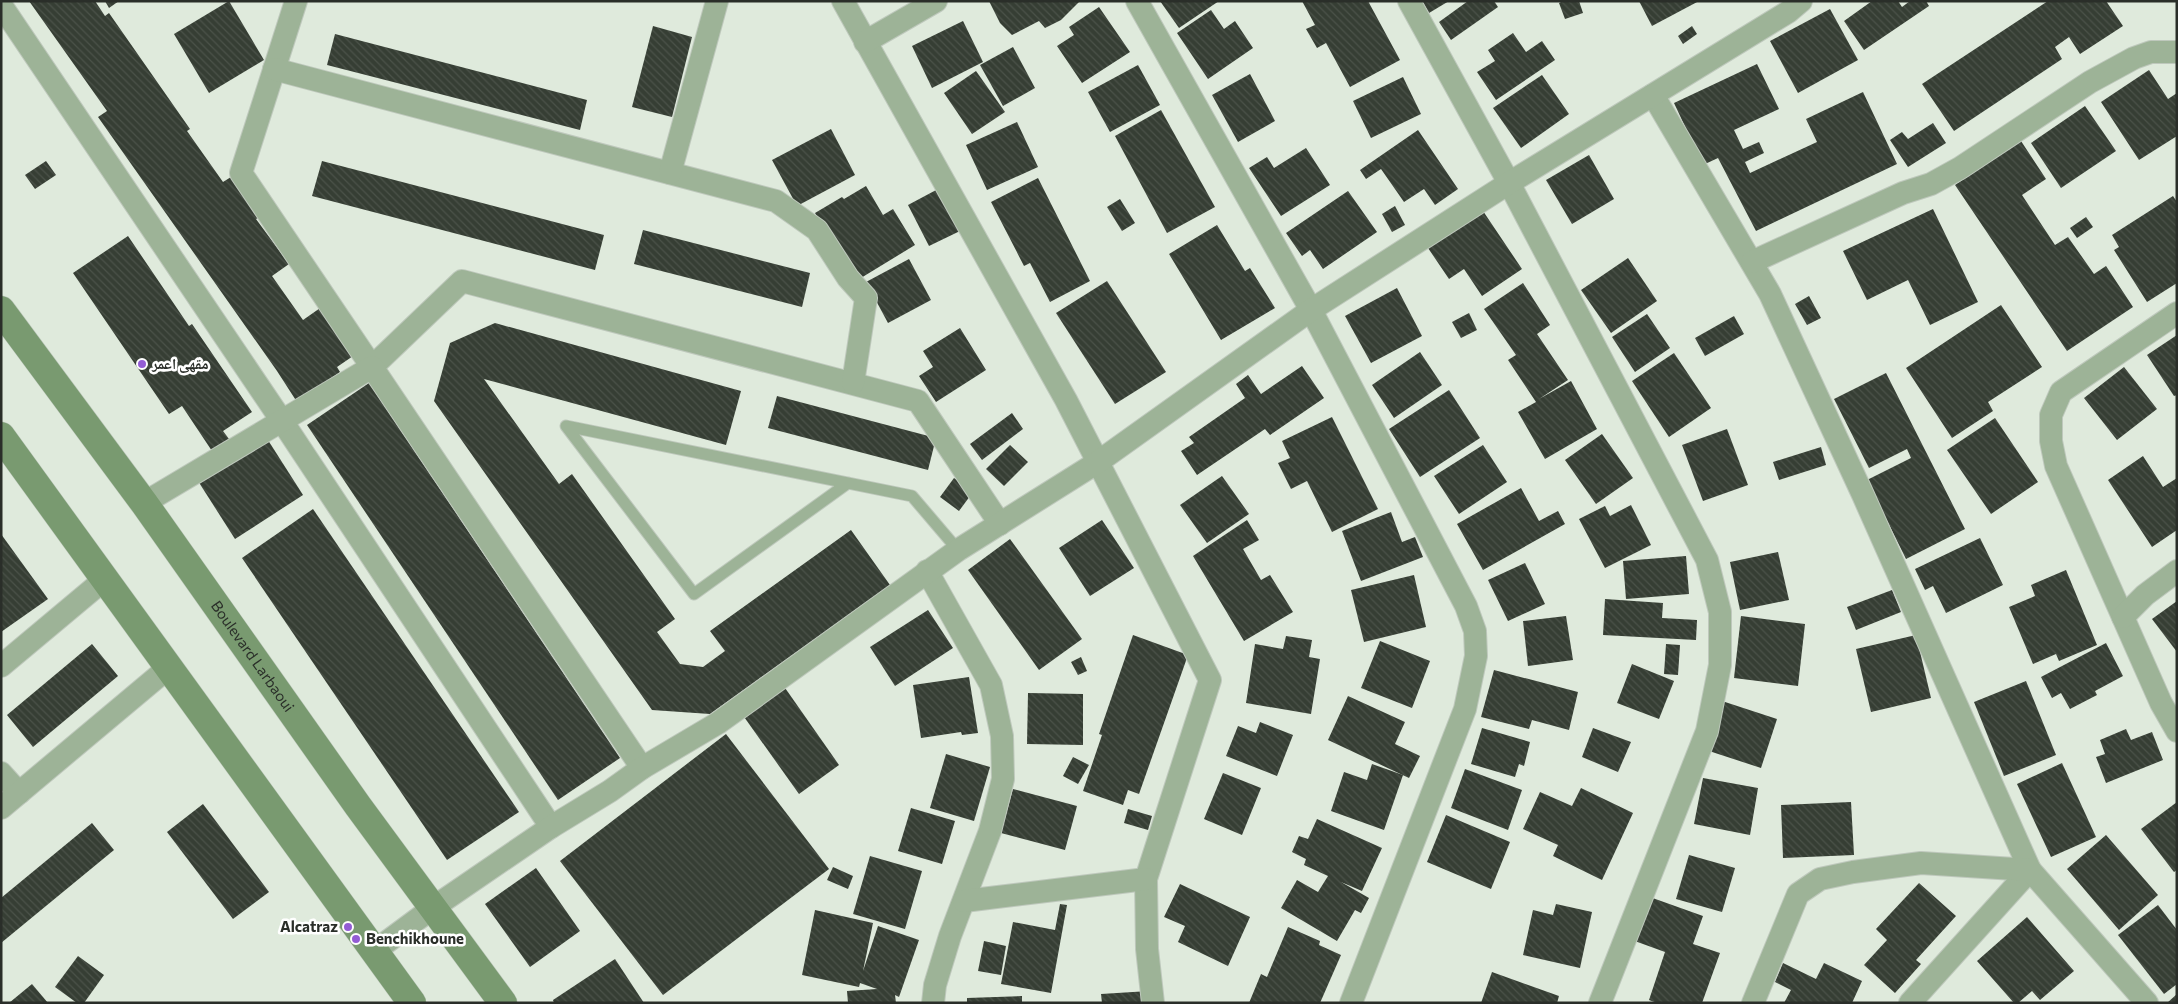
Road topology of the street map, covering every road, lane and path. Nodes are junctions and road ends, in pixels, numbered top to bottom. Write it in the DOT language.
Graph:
graph roads {
  1 [pos="296,1"];
  2 [pos="718,1"];
  3 [pos="842,1"];
  4 [pos="936,1"];
  5 [pos="1137,1"];
  6 [pos="1409,1"];
  7 [pos="1801,1"];
  8 [pos="1,5"];
  9 [pos="865,42"];
  10 [pos="2177,52"];
  11 [pos="274,69"];
  12 [pos="1653,95"];
  13 [pos="670,173"];
  14 [pos="1509,182"];
  15 [pos="1752,262"];
  16 [pos="1,310"];
  17 [pos="1312,310"];
  18 [pos="2177,313"];
  19 [pos="372,367"];
  20 [pos="853,384"];
  21 [pos="282,421"];
  22 [pos="1,436"];
  23 [pos="1098,462"];
  24 [pos="848,483"];
  25 [pos="144,503"];
  26 [pos="1000,524"];
  27 [pos="958,550"];
  28 [pos="927,571"];
  29 [pos="2177,571"];
  30 [pos="105,579"];
  31 [pos="2123,617"];
  32 [pos="1,666"];
  33 [pos="168,668"];
  34 [pos="2177,731"];
  35 [pos="642,768"];
  36 [pos="1,773"];
  37 [pos="19,793"];
  38 [pos="1,808"];
  39 [pos="551,827"];
  40 [pos="2030,870"];
  41 [pos="1146,879"];
  42 [pos="964,901"];
  43 [pos="434,907"];
  44 [pos="376,950"];
  45 [pos="412,1003"];
  46 [pos="503,1003"];
  47 [pos="933,1003"];
  48 [pos="1153,1003"];
  49 [pos="1351,1003"];
  50 [pos="1600,1003"];
  51 [pos="1753,1003"];
  52 [pos="1910,1003"];
  53 [pos="2148,1003"];
  1 -- 11 [label="street"];
  2 -- 13 [label="street"];
  3 -- 9 [label="street"];
  4 -- 9 [label="street"];
  5 -- 17 [label="street"];
  6 -- 14 [label="street"];
  7 -- 12 [label="street"];
  8 -- 21 [label="street"];
  9 -- 23 [label="street"];
  10 -- 15 [label="street"];
  11 -- 13 [label="street"];
  11 -- 19 [label="street"];
  12 -- 14 [label="street"];
  12 -- 15 [label="street"];
  13 -- 20 [label="street"];
  14 -- 17 [label="street"];
  14 -- 50 [label="street"];
  15 -- 40 [label="street"];
  16 -- 25 [label="main road, Boulevard Larbaoui"];
  17 -- 23 [label="street"];
  17 -- 49 [label="street"];
  18 -- 31 [label="street"];
  19 -- 20 [label="street"];
  19 -- 21 [label="street"];
  19 -- 35 [label="street"];
  20 -- 26 [label="street"];
  21 -- 25 [label="street"];
  21 -- 39 [label="street"];
  22 -- 30 [label="main road"];
  23 -- 26 [label="street"];
  23 -- 41 [label="street"];
  24 -- 24 [label="lane"];
  24 -- 27 [label="lane"];
  25 -- 43 [label="main road, Boulevard Larbaoui"];
  26 -- 27 [label="street"];
  27 -- 28 [label="street"];
  28 -- 35 [label="street"];
  28 -- 42 [label="street"];
  29 -- 31 [label="street"];
  30 -- 32 [label="street"];
  30 -- 33 [label="main road"];
  31 -- 34 [label="street"];
  33 -- 37 [label="street"];
  33 -- 44 [label="main road"];
  35 -- 39 [label="street"];
  36 -- 37 [label="street"];
  37 -- 38 [label="street"];
  39 -- 43 [label="street"];
  40 -- 51 [label="street"];
  40 -- 52 [label="street"];
  40 -- 53 [label="street"];
  41 -- 42 [label="street"];
  41 -- 48 [label="street"];
  42 -- 47 [label="street"];
  43 -- 44 [label="street"];
  43 -- 46 [label="main road, Boulevard Larbaoui"];
  44 -- 45 [label="main road"];
}
